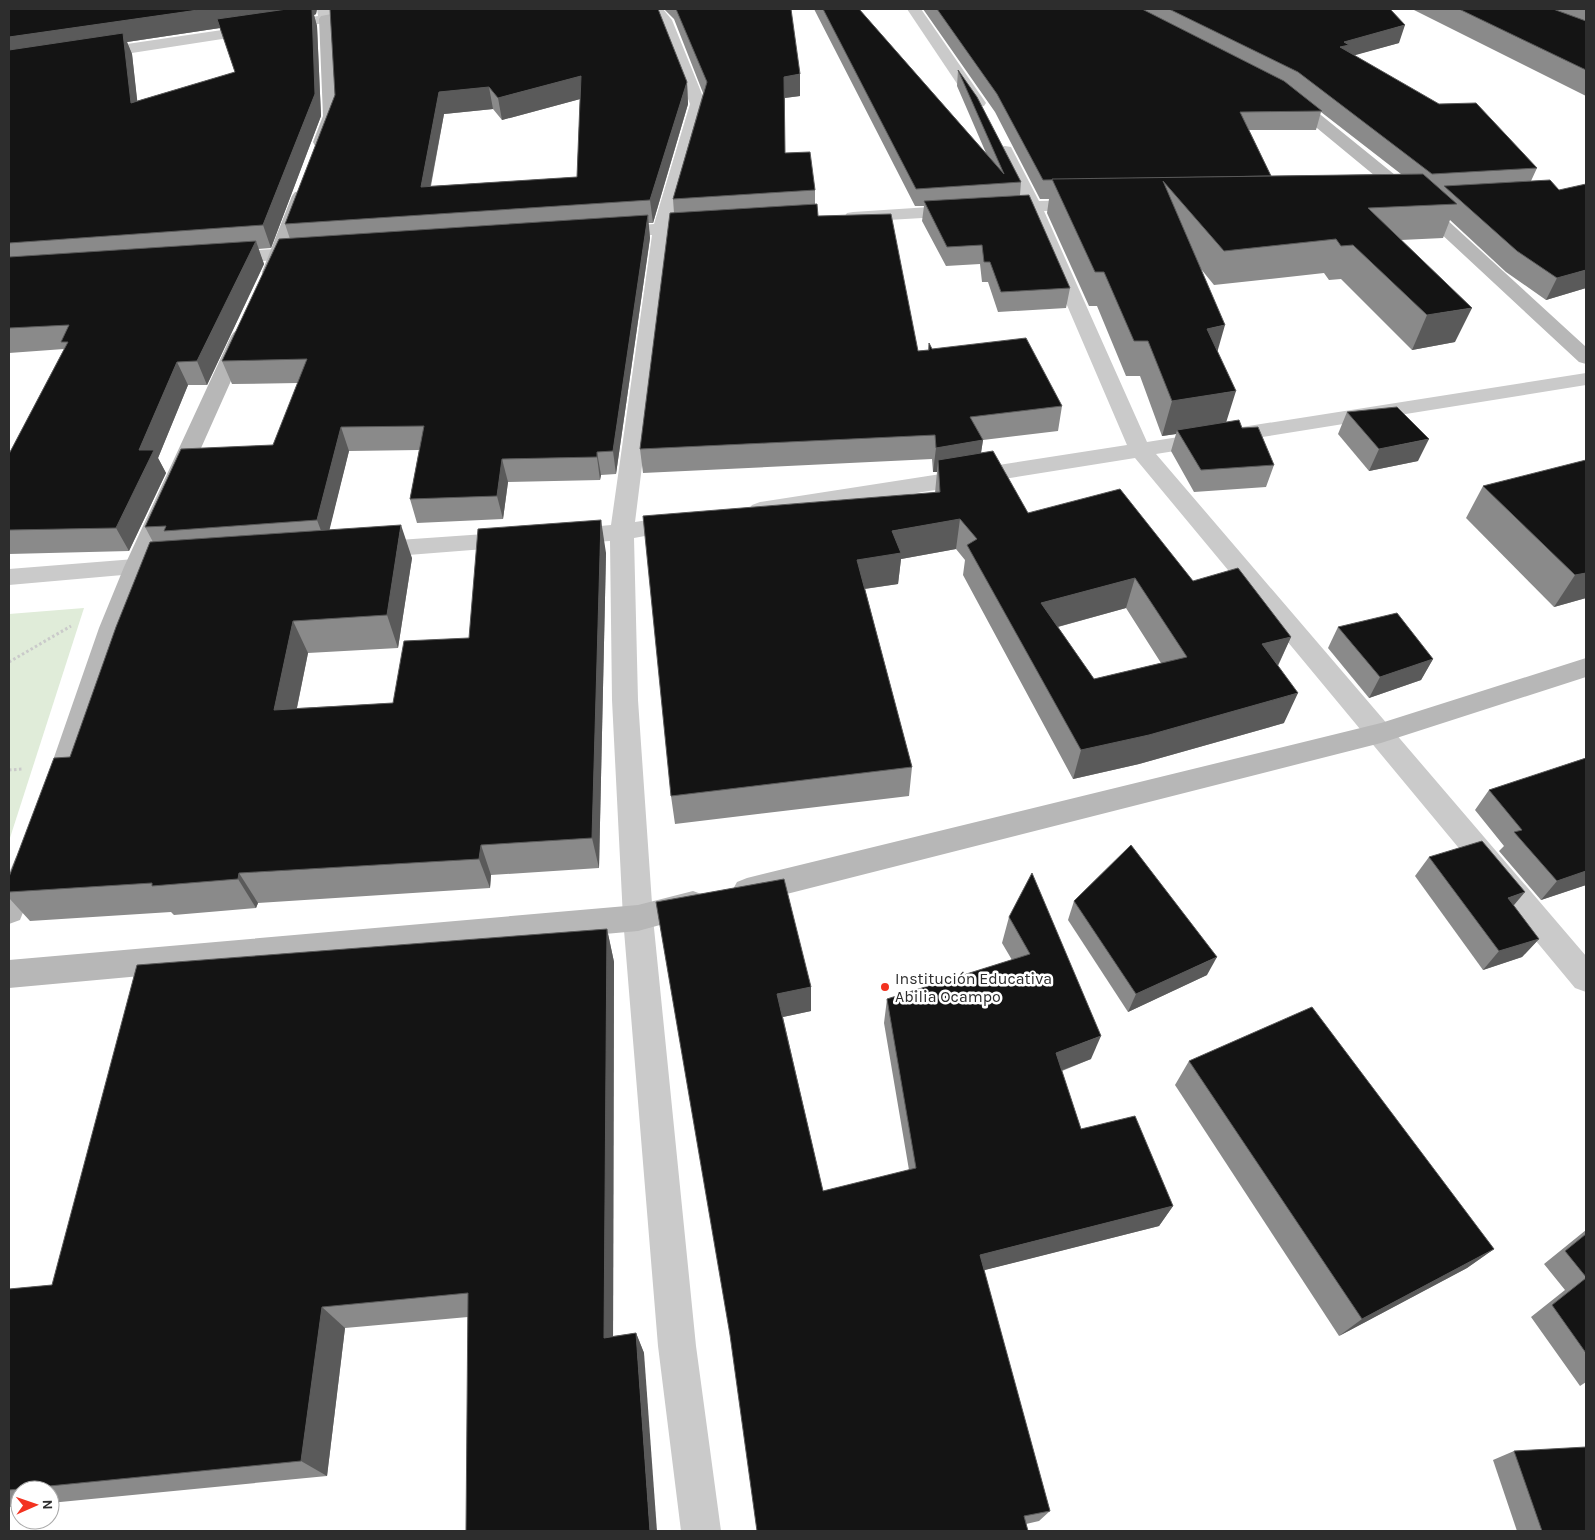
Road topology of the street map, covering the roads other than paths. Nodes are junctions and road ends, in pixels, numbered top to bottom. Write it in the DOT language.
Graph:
graph roads {
  1 [pos="381,9"];
  2 [pos="656,9"];
  3 [pos="914,9"];
  4 [pos="325,14"];
  5 [pos="76,56"];
  6 [pos="1278,90"];
  7 [pos="1444,199"];
  8 [pos="1415,200"];
  9 [pos="1386,201"];
  10 [pos="1101,205"];
  11 [pos="1032,206"];
  12 [pos="838,218"];
  13 [pos="721,225"];
  14 [pos="662,229"];
  15 [pos="593,234"];
  16 [pos="328,251"];
  17 [pos="279,255"];
  18 [pos="211,259"];
  19 [pos="262,290"];
  20 [pos="250,317"];
  21 [pos="1586,358"];
  22 [pos="1586,379"];
  23 [pos="1139,448"];
  24 [pos="739,513"];
  25 [pos="700,520"];
  26 [pos="622,532"];
  27 [pos="344,552"];
  28 [pos="186,563"];
  29 [pos="136,566"];
  30 [pos="9,577"];
  31 [pos="1586,667"];
  32 [pos="1381,733"];
  33 [pos="48,810"];
  34 [pos="34,847"];
  35 [pos="9,911"];
  36 [pos="638,918"];
  37 [pos="9,974"];
  38 [pos="1586,978"];
  39 [pos="701,1531"];
  1 -- 4 [label="street"];
  2 -- 14 [label="street"];
  3 -- 11 [label="street"];
  4 -- 5 [label="street"];
  4 -- 17 [label="street"];
  6 -- 8 [label="street"];
  7 -- 8 [label="street"];
  8 -- 9 [label="street"];
  8 -- 21 [label="street"];
  10 -- 11 [label="street"];
  11 -- 12 [label="street"];
  11 -- 23 [label="street"];
  13 -- 14 [label="street"];
  14 -- 15 [label="street"];
  14 -- 26 [label="street"];
  16 -- 17 [label="street"];
  17 -- 18 [label="street"];
  17 -- 19 [label="street"];
  20 -- 29 [label="street"];
  22 -- 23 [label="street"];
  23 -- 24 [label="street"];
  23 -- 32 [label="street"];
  25 -- 26 [label="street"];
  26 -- 27 [label="street"];
  26 -- 36 [label="street"];
  28 -- 29 [label="street"];
  29 -- 30 [label="street"];
  29 -- 33 [label="street"];
  31 -- 32 [label="street"];
  32 -- 36 [label="street"];
  32 -- 38 [label="street"];
  34 -- 35 [label="street"];
  36 -- 37 [label="street"];
  36 -- 39 [label="street"];
}
